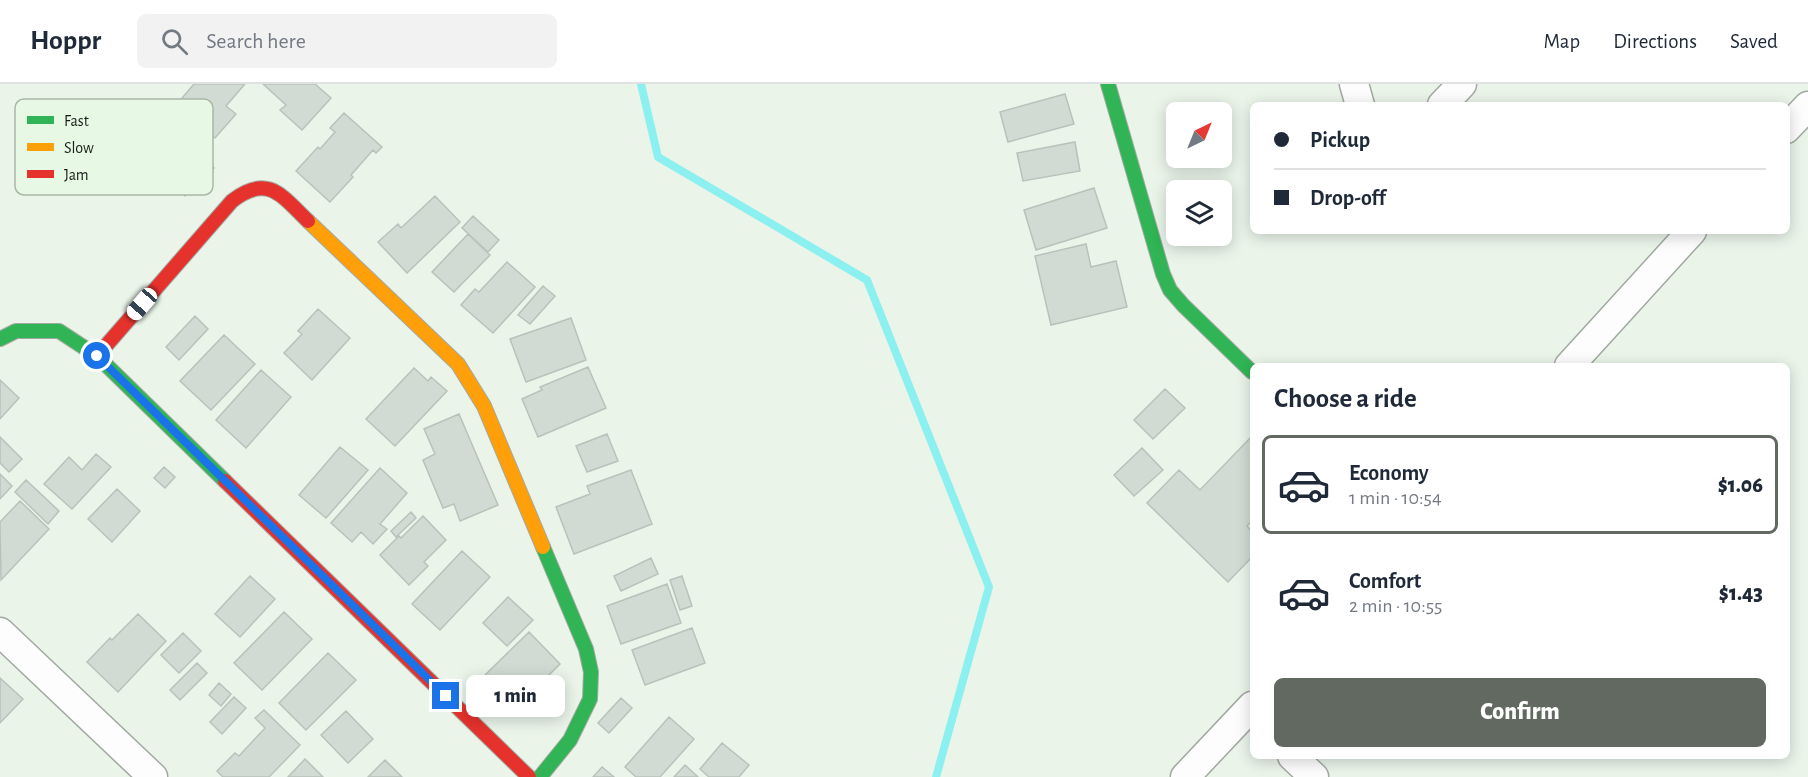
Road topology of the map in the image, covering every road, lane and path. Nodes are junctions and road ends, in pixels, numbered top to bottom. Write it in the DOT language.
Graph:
graph roads {
  1 [pos="1108,84"];
  2 [pos="1354,84"];
  3 [pos="1462,84"];
  4 [pos="1359,102"];
  5 [pos="1445,102"];
  6 [pos="1808,106"];
  7 [pos="1790,125"];
  8 [pos="1689,234"];
  9 [pos="0,339"];
  10 [pos="97,356"];
  11 [pos="1572,363"];
  12 [pos="1250,370"];
  13 [pos="0,632"];
  14 [pos="1250,712"];
  15 [pos="1295,759"];
  16 [pos="153,777"];
  17 [pos="529,777"];
  18 [pos="540,777"];
  19 [pos="1185,777"];
  20 [pos="1314,777"];
  1 -- 12 [label="street"];
  2 -- 4 [label="street"];
  3 -- 5 [label="street"];
  6 -- 7 [label="street"];
  8 -- 11 [label="street"];
  9 -- 10 [label="street"];
  10 -- 17 [label="street"];
  10 -- 18 [label="street"];
  13 -- 16 [label="street"];
  14 -- 19 [label="street"];
  15 -- 20 [label="street"];
}
